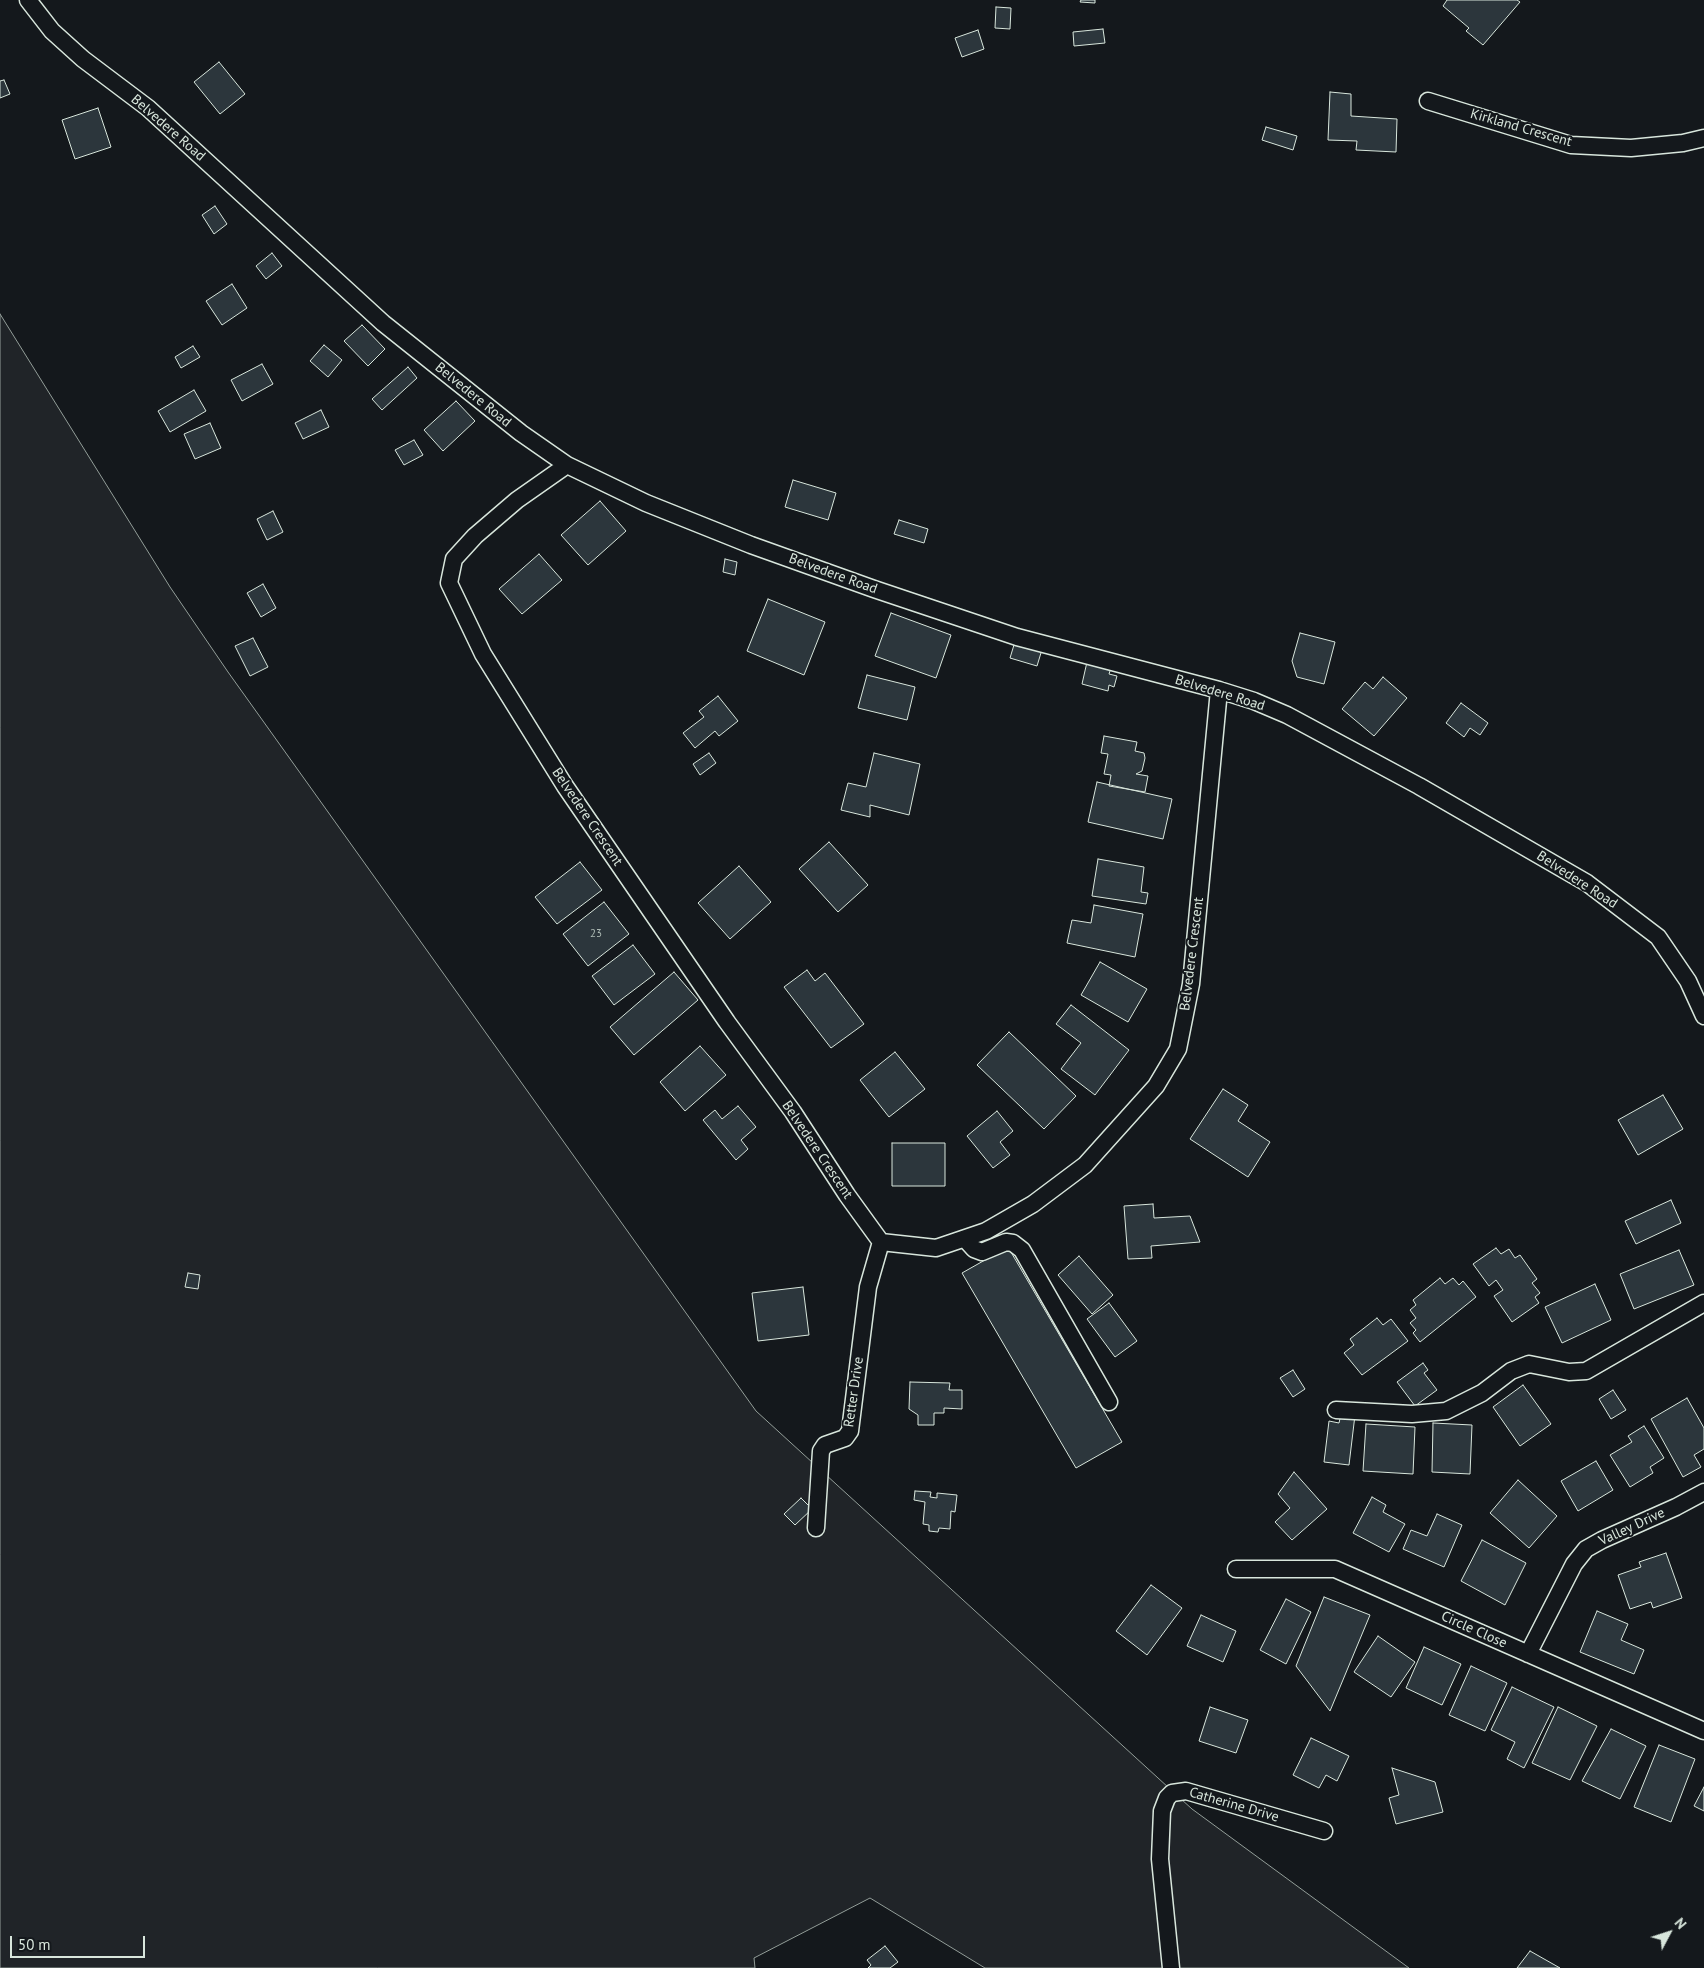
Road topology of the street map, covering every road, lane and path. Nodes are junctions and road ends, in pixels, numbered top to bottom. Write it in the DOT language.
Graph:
graph roads {
  1 [pos="28,0"];
  2 [pos="1428,101"];
  3 [pos="1704,138"];
  4 [pos="567,465"];
  5 [pos="1219,690"];
  6 [pos="1704,1016"];
  7 [pos="965,1239"];
  8 [pos="881,1242"];
  9 [pos="1704,1303"];
  10 [pos="1109,1402"];
  11 [pos="1336,1410"];
  12 [pos="1704,1492"];
  13 [pos="816,1528"];
  14 [pos="1236,1568"];
  15 [pos="1528,1654"];
  16 [pos="1704,1731"];
  17 [pos="1324,1831"];
  18 [pos="1171,1968"];
  1 -- 4 [label="street, Belvedere Road"];
  2 -- 3 [label="street, Kirkland Crescent"];
  4 -- 5 [label="street, Belvedere Road"];
  4 -- 8 [label="street, Belvedere Crescent"];
  5 -- 6 [label="street, Belvedere Road"];
  5 -- 7 [label="street, Belvedere Crescent"];
  7 -- 8 [label="street, Belvedere Crescent"];
  7 -- 10 [label="street"];
  8 -- 13 [label="street, Retter Drive"];
  9 -- 11 [label="street"];
  12 -- 15 [label="street, Valley Drive"];
  14 -- 15 [label="street, Circle Close"];
  15 -- 16 [label="street, Circle Close"];
  17 -- 18 [label="street, Catherine Drive"];
}
